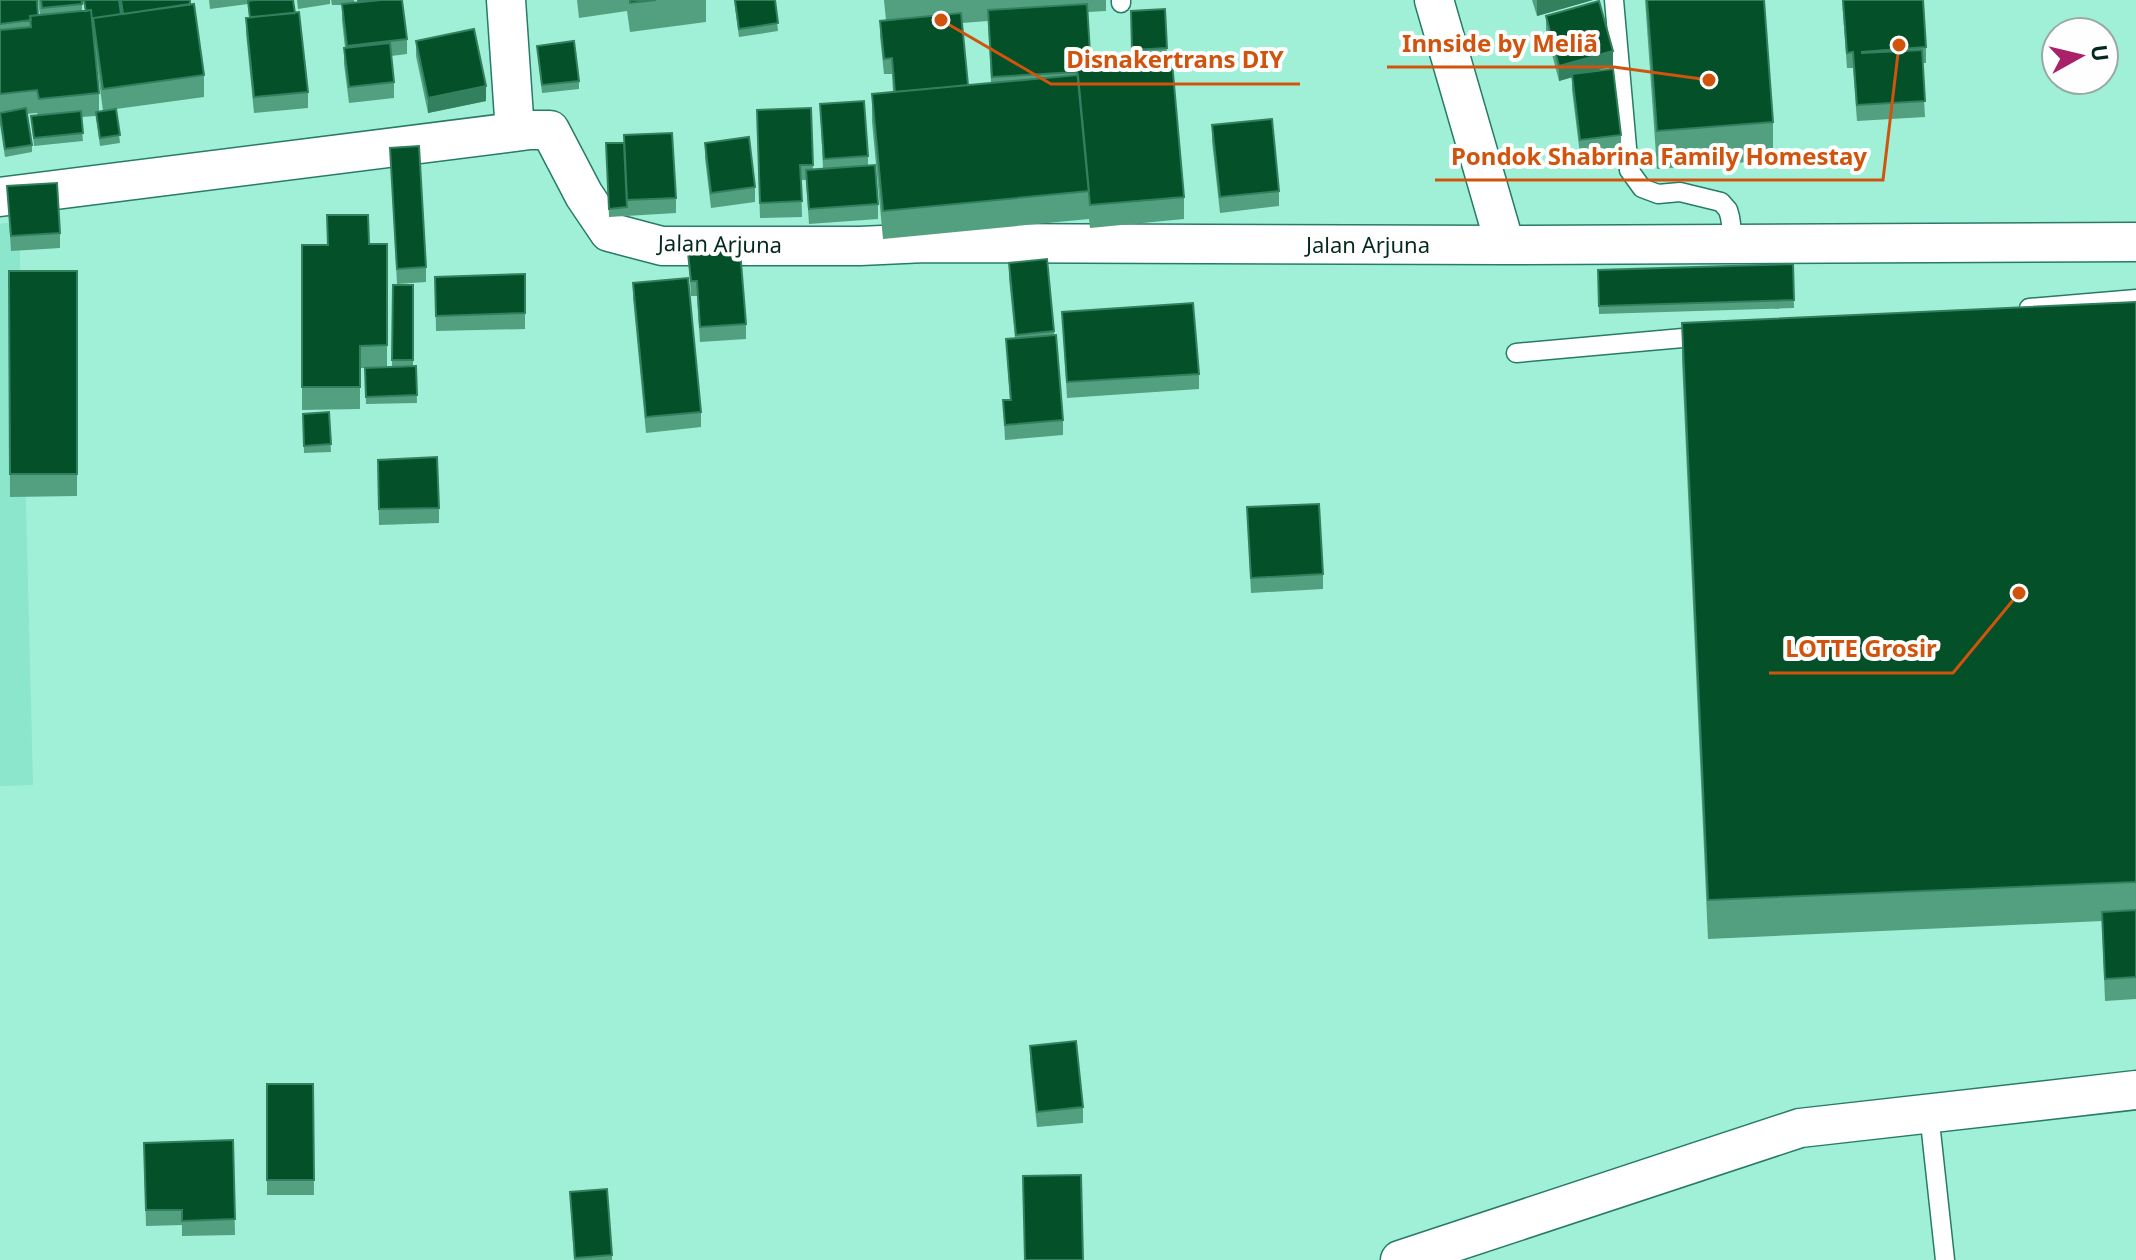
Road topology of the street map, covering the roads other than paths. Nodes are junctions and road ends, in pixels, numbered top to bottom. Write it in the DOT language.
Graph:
graph roads {
  1 [pos="506,0"];
  2 [pos="1434,0"];
  3 [pos="1614,0"];
  4 [pos="515,132"];
  5 [pos="0,197"];
  6 [pos="2136,242"];
  7 [pos="1734,244"];
  8 [pos="1505,245"];
  9 [pos="2136,299"];
  10 [pos="2009,310"];
  11 [pos="1723,335"];
  12 [pos="1516,353"];
  13 [pos="2136,1090"];
  14 [pos="1929,1113"];
  15 [pos="1400,1260"];
  16 [pos="1945,1260"];
  1 -- 4 [label="street"];
  2 -- 8 [label="street"];
  3 -- 7 [label="lane"];
  4 -- 5 [label="street, Jalan Arjuna"];
  4 -- 8 [label="street, Jalan Arjuna"];
  6 -- 7 [label="street"];
  7 -- 8 [label="street"];
  9 -- 10 [label="lane"];
  11 -- 12 [label="lane"];
  13 -- 14 [label="street"];
  14 -- 15 [label="street"];
  14 -- 16 [label="lane"];
}
